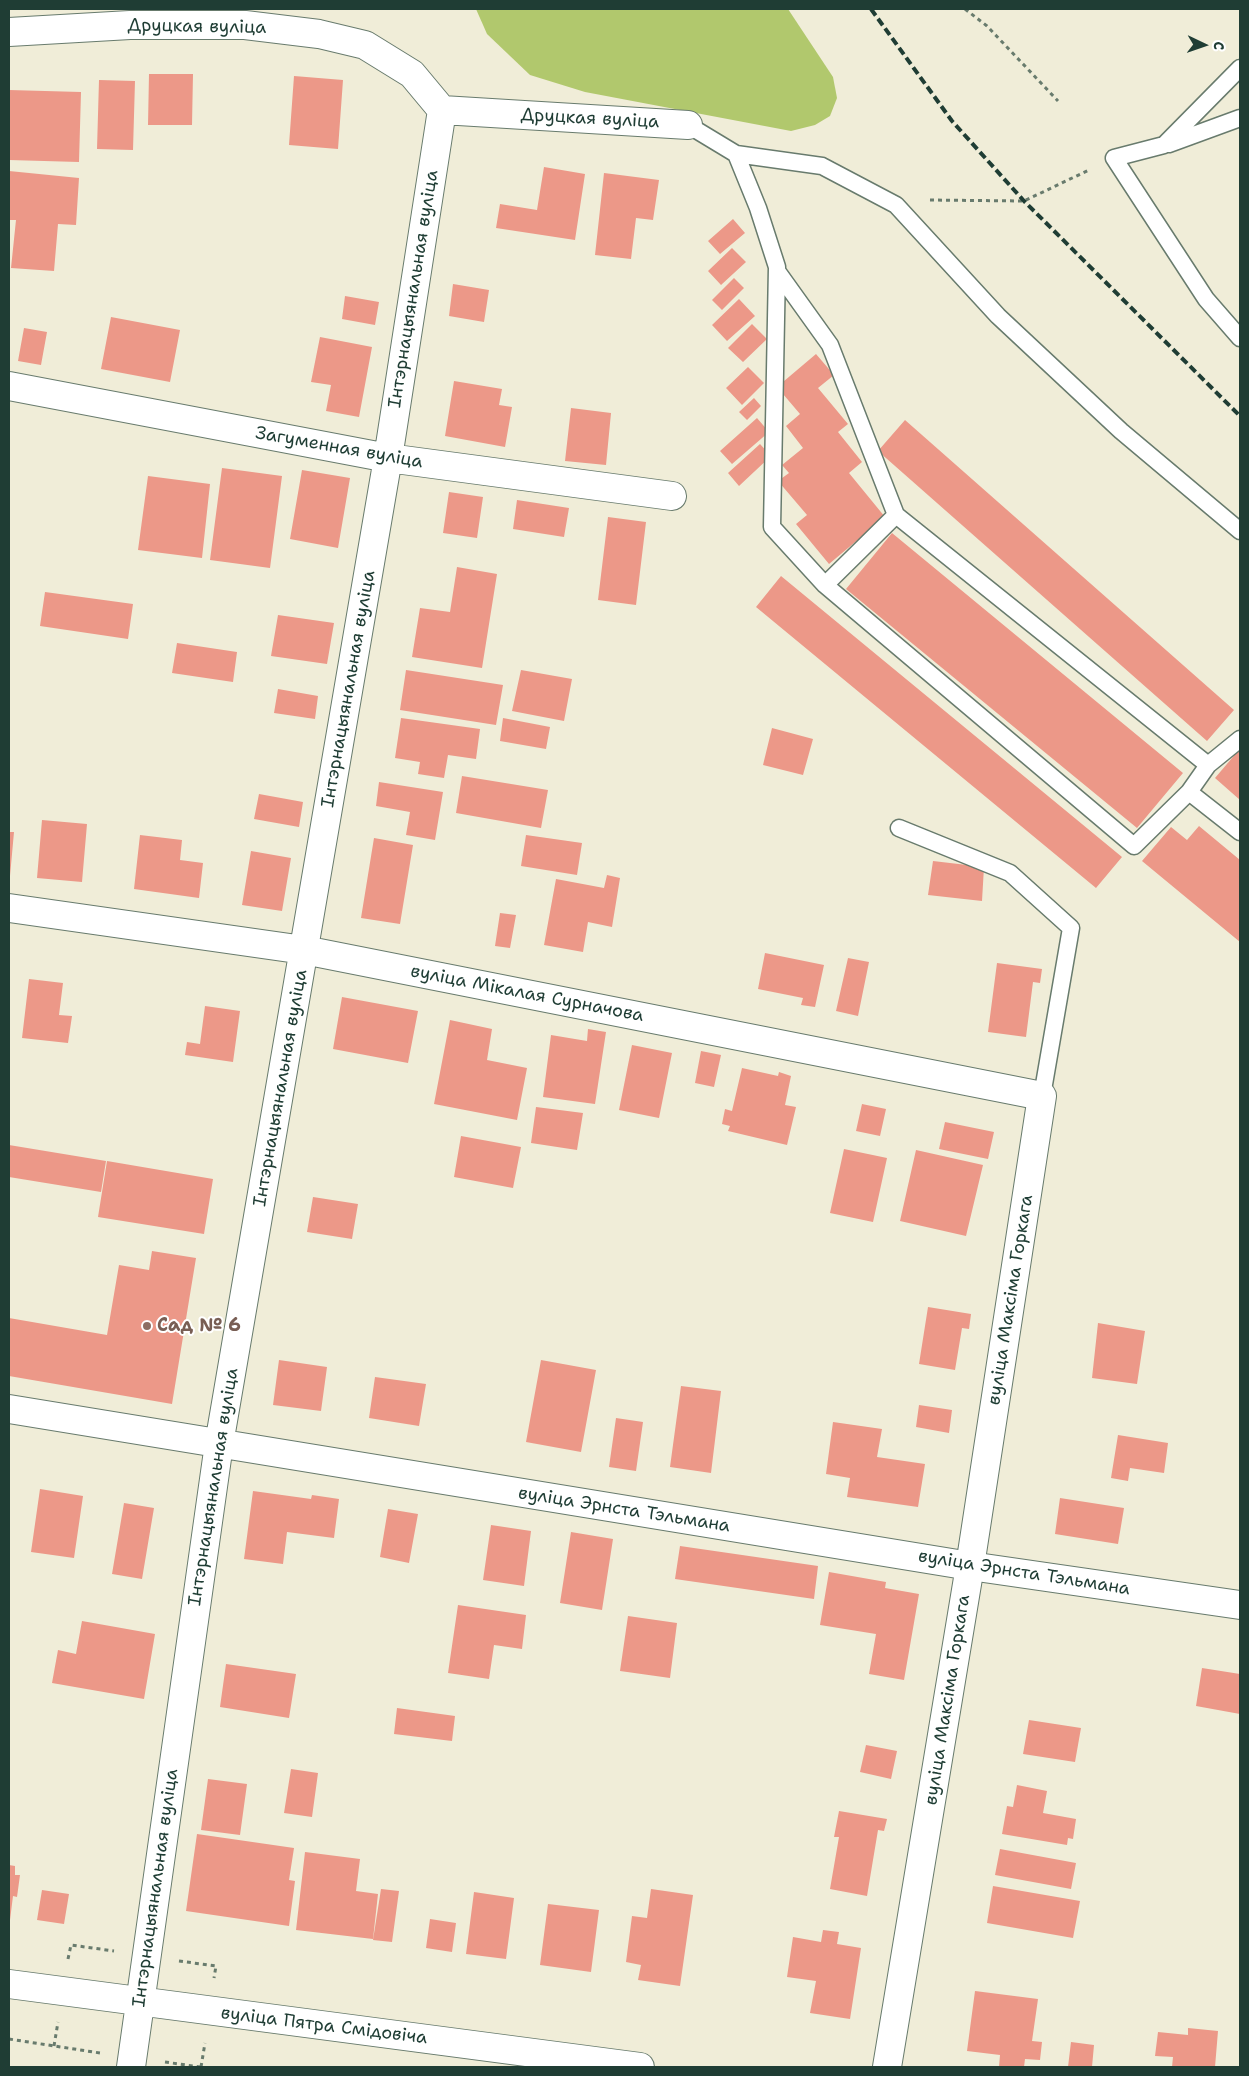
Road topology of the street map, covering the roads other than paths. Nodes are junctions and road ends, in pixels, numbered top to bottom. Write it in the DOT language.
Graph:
graph roads {
  1 [pos="9,32"];
  2 [pos="1240,68"];
  3 [pos="442,110"];
  4 [pos="1240,118"];
  5 [pos="688,125"];
  6 [pos="1164,145"];
  7 [pos="736,154"];
  8 [pos="777,272"];
  9 [pos="1240,338"];
  10 [pos="9,386"];
  11 [pos="388,458"];
  12 [pos="672,496"];
  13 [pos="896,515"];
  14 [pos="1240,531"];
  15 [pos="825,584"];
  16 [pos="1240,739"];
  17 [pos="1208,765"];
  18 [pos="1190,792"];
  19 [pos="899,828"];
  20 [pos="1240,832"];
  21 [pos="9,908"];
  22 [pos="304,950"];
  23 [pos="1042,1096"];
  24 [pos="9,1409"];
  25 [pos="219,1444"];
  26 [pos="970,1566"];
  27 [pos="1240,1605"];
  28 [pos="9,1984"];
  29 [pos="140,2002"];
  30 [pos="131,2067"];
  31 [pos="640,2067"];
  32 [pos="887,2067"];
  1 -- 3 [label="street, Друцкая вуліца"];
  2 -- 6 [label="lane"];
  3 -- 5 [label="street, Друцкая вуліца"];
  3 -- 11 [label="street, Інтэрнацыянальная вуліца"];
  4 -- 6 [label="lane"];
  5 -- 7 [label="lane"];
  6 -- 9 [label="lane"];
  7 -- 8 [label="lane"];
  7 -- 14 [label="lane"];
  8 -- 13 [label="lane"];
  8 -- 15 [label="lane"];
  10 -- 11 [label="street, Загуменная вуліца"];
  11 -- 12 [label="street, Загуменная вуліца"];
  11 -- 22 [label="street, Інтэрнацыянальная вуліца"];
  13 -- 15 [label="lane"];
  13 -- 17 [label="lane"];
  15 -- 18 [label="lane"];
  16 -- 17 [label="lane"];
  17 -- 18 [label="lane"];
  18 -- 20 [label="lane"];
  19 -- 23 [label="lane"];
  21 -- 22 [label="street, вуліца Мікалая Сурначова"];
  22 -- 23 [label="street, вуліца Мікалая Сурначова"];
  22 -- 25 [label="street, Інтэрнацыянальная вуліца"];
  23 -- 26 [label="street, вуліца Максіма Горкага"];
  24 -- 25 [label="street, вуліца Эрнста Тэльмана"];
  25 -- 26 [label="street, вуліца Эрнста Тэльмана"];
  25 -- 29 [label="street, Інтэрнацыянальная вуліца"];
  26 -- 27 [label="street, вуліца Эрнста Тэльмана"];
  26 -- 32 [label="street, вуліца Максіма Горкага"];
  28 -- 29 [label="street, вуліца Пятра Смідовіча"];
  29 -- 30 [label="street, Інтэрнацыянальная вуліца"];
  29 -- 31 [label="street, вуліца Пятра Смідовіча"];
}
